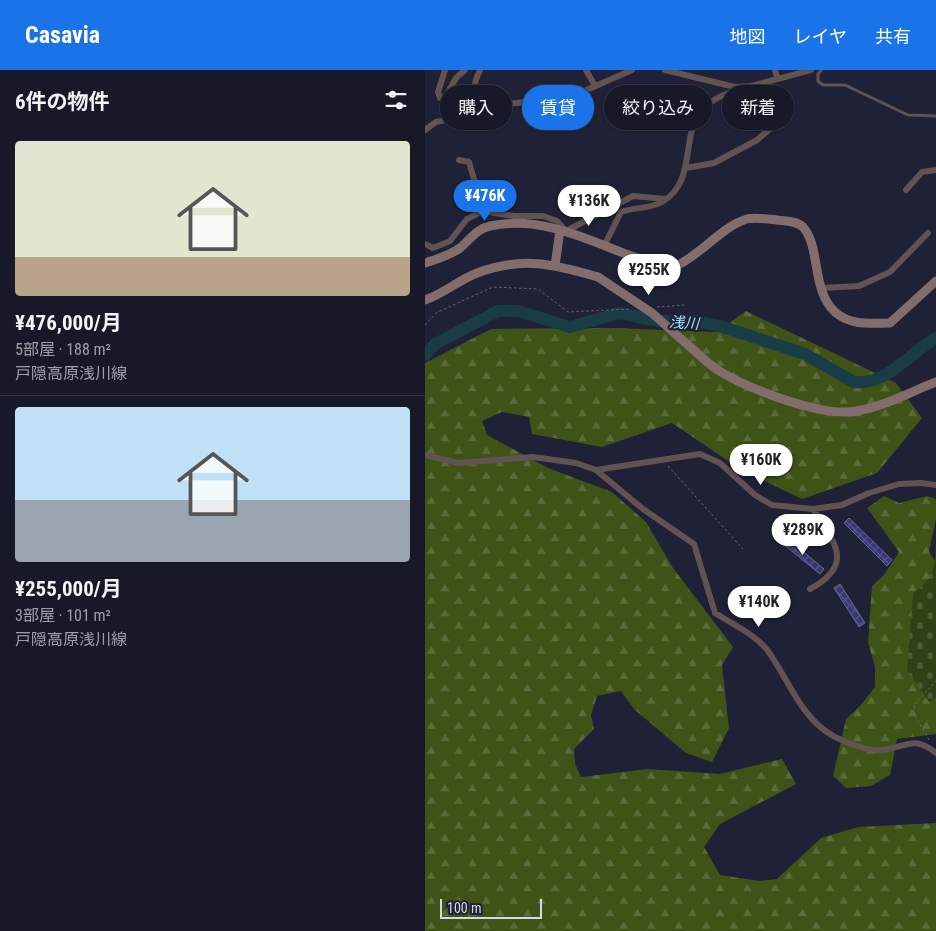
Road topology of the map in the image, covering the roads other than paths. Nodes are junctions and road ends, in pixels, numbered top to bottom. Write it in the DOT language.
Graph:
graph roads {
  1 [pos="445,70"];
  2 [pos="465,70"];
  3 [pos="480,70"];
  4 [pos="586,70"];
  5 [pos="632,70"];
  6 [pos="665,70"];
  7 [pos="775,70"];
  8 [pos="811,70"];
  9 [pos="821,70"];
  10 [pos="777,77"];
  11 [pos="474,85"];
  12 [pos="723,85"];
  13 [pos="754,85"];
  14 [pos="595,86"];
  15 [pos="722,95"];
  16 [pos="512,103"];
  17 [pos="936,116"];
  18 [pos="440,121"];
  19 [pos="425,130"];
  20 [pos="768,130"];
  21 [pos="459,160"];
  22 [pos="686,168"];
  23 [pos="936,170"];
  24 [pos="906,190"];
  25 [pos="667,199"];
  26 [pos="483,211"];
  27 [pos="563,230"];
  28 [pos="928,233"];
  29 [pos="425,244"];
  30 [pos="605,246"];
  31 [pos="425,263"];
  32 [pos="555,266"];
  33 [pos="936,282"];
  34 [pos="821,288"];
  35 [pos="425,300"];
  36 [pos="936,382"];
  37 [pos="425,455"];
  38 [pos="596,470"];
  39 [pos="936,485"];
  40 [pos="813,509"];
  41 [pos="810,589"];
  42 [pos="936,752"];
  1 -- 2 [label="street"];
  3 -- 11 [label="street"];
  4 -- 14 [label="street"];
  5 -- 14 [label="street"];
  6 -- 12 [label="street"];
  7 -- 10 [label="street"];
  8 -- 10 [label="street"];
  9 -- 17 [label="lane"];
  10 -- 13 [label="street"];
  14 -- 16 [label="street"];
  15 -- 22 [label="street"];
  18 -- 19 [label="street"];
  20 -- 22 [label="street"];
  21 -- 26 [label="street"];
  22 -- 25 [label="street"];
  23 -- 24 [label="street"];
  25 -- 27 [label="street"];
  25 -- 30 [label="street"];
  26 -- 27 [label="street"];
  26 -- 29 [label="street"];
  27 -- 30 [label="main road"];
  27 -- 31 [label="main road"];
  27 -- 32 [label="main road"];
  28 -- 34 [label="street"];
  30 -- 34 [label="main road"];
  32 -- 35 [label="main road"];
  32 -- 36 [label="main road, bridge"];
  33 -- 34 [label="main road"];
  37 -- 38 [label="street"];
  38 -- 40 [label="street"];
  38 -- 42 [label="street"];
  39 -- 40 [label="street"];
  40 -- 41 [label="street"];
}
